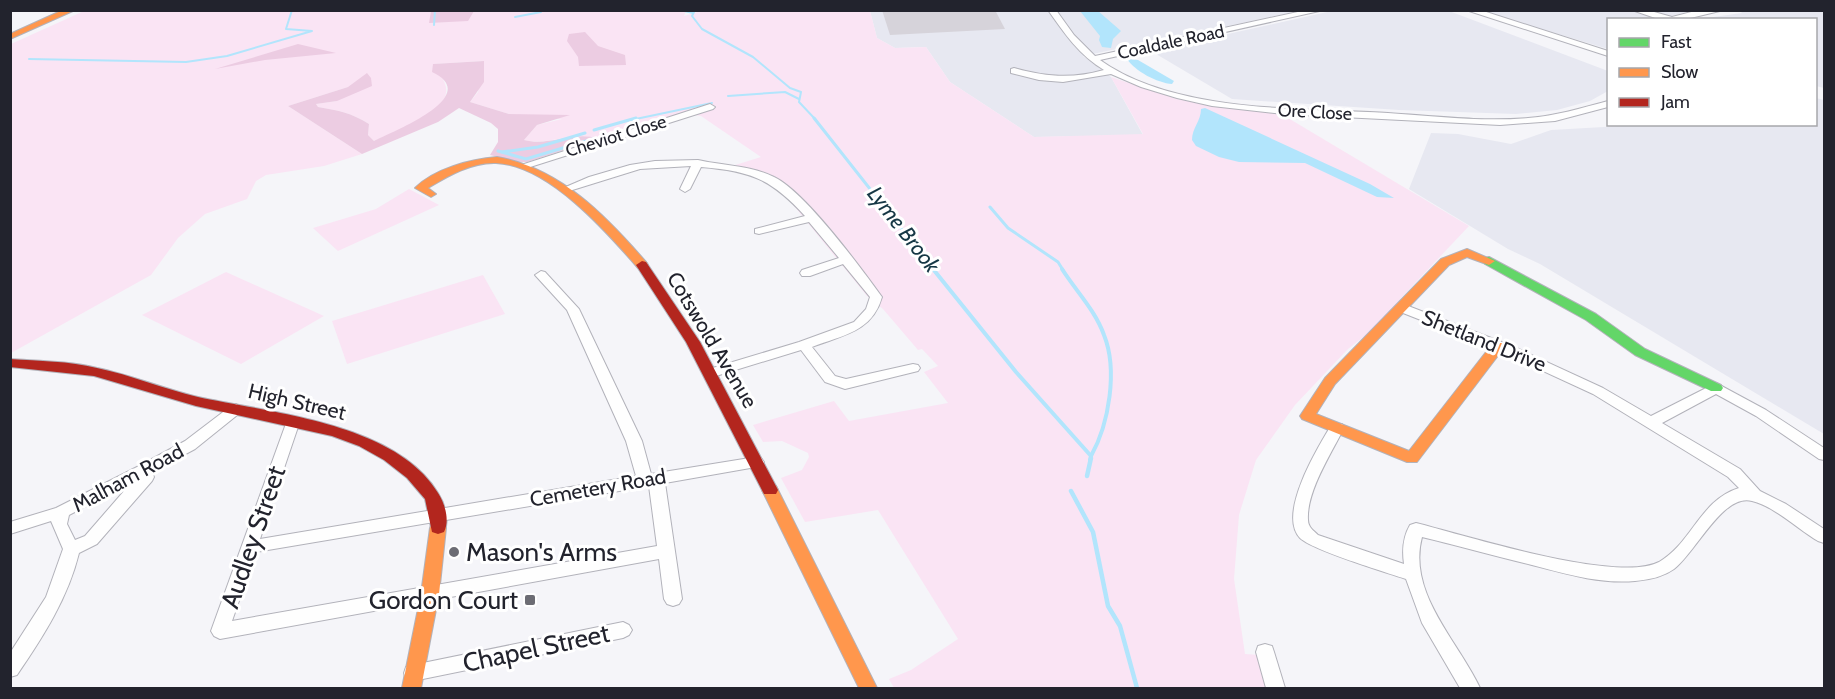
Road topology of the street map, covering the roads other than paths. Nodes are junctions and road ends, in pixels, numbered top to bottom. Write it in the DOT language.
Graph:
graph roads {
  1 [pos="72,10"];
  2 [pos="1052,10"];
  3 [pos="1320,10"];
  4 [pos="1470,10"];
  5 [pos="1636,10"];
  6 [pos="1719,10"];
  7 [pos="1665,18"];
  8 [pos="1678,18"];
  9 [pos="10,37"];
  10 [pos="1607,53"];
  11 [pos="1093,59"];
  12 [pos="1014,71"];
  13 [pos="1112,71"];
  14 [pos="1607,104"];
  15 [pos="710,107"];
  16 [pos="698,163"];
  17 [pos="523,166"];
  18 [pos="566,189"];
  19 [pos="685,189"];
  20 [pos="431,194"];
  21 [pos="810,218"];
  22 [pos="759,231"];
  23 [pos="845,260"];
  24 [pos="806,273"];
  25 [pos="541,275"];
  26 [pos="1403,308"];
  27 [pos="804,345"];
  28 [pos="1498,346"];
  29 [pos="10,363"];
  30 [pos="913,368"];
  31 [pos="711,373"];
  32 [pos="1716,388"];
  33 [pos="236,409"];
  34 [pos="294,421"];
  35 [pos="1651,422"];
  36 [pos="1337,428"];
  37 [pos="1824,455"];
  38 [pos="756,462"];
  39 [pos="144,470"];
  40 [pos="650,479"];
  41 [pos="1754,495"];
  42 [pos="62,512"];
  43 [pos="440,514"];
  44 [pos="10,528"];
  45 [pos="1824,537"];
  46 [pos="249,547"];
  47 [pos="71,549"];
  48 [pos="666,551"];
  49 [pos="1414,575"];
  50 [pos="430,594"];
  51 [pos="673,600"];
  52 [pos="623,630"];
  53 [pos="1265,652"];
  54 [pos="10,669"];
  55 [pos="412,681"];
  56 [pos="868,688"];
  57 [pos="1276,688"];
  58 [pos="1470,688"];
  1 -- 9 [label="street"];
  2 -- 11 [label="street, Ore Close"];
  3 -- 11 [label="street, Coaldale Road"];
  4 -- 10 [label="street"];
  5 -- 7 [label="street"];
  6 -- 8 [label="street"];
  11 -- 13 [label="street, Ore Close"];
  12 -- 13 [label="street"];
  13 -- 14 [label="street, Ore Close"];
  15 -- 17 [label="street, Cheviot Close"];
  16 -- 18 [label="street"];
  16 -- 19 [label="street"];
  16 -- 21 [label="street"];
  17 -- 18 [label="street, Cotswold Avenue"];
  17 -- 20 [label="street, Cotswold Avenue"];
  18 -- 31 [label="street, Cotswold Avenue"];
  21 -- 22 [label="street"];
  21 -- 23 [label="street"];
  23 -- 24 [label="street"];
  23 -- 27 [label="street"];
  25 -- 40 [label="street"];
  26 -- 28 [label="street, Shetland Drive"];
  26 -- 32 [label="street, Shetland Drive"];
  26 -- 36 [label="street"];
  27 -- 30 [label="street"];
  27 -- 31 [label="street"];
  28 -- 35 [label="street, Shetland Drive"];
  28 -- 36 [label="street"];
  29 -- 33 [label="street, High Street"];
  31 -- 38 [label="street, Cotswold Avenue"];
  32 -- 35 [label="street"];
  32 -- 37 [label="street"];
  33 -- 34 [label="street, High Street"];
  33 -- 39 [label="street, Malham Road"];
  34 -- 43 [label="street, High Street"];
  34 -- 46 [label="street, Audley Street"];
  35 -- 41 [label="street, Shetland Drive"];
  36 -- 49 [label="street"];
  38 -- 40 [label="street, Cemetery Road"];
  38 -- 56 [label="street, Cotswold Avenue"];
  39 -- 42 [label="street, Malham Road"];
  39 -- 47 [label="street"];
  40 -- 43 [label="street, Cemetery Road"];
  40 -- 48 [label="street"];
  41 -- 45 [label="street, Shetland Drive"];
  41 -- 49 [label="street"];
  42 -- 44 [label="street, Malham Road"];
  42 -- 47 [label="street"];
  43 -- 46 [label="street, Cemetery Road"];
  43 -- 50 [label="street"];
  46 -- 50 [label="street, Audley Street"];
  47 -- 54 [label="street"];
  48 -- 50 [label="street"];
  48 -- 51 [label="street"];
  49 -- 58 [label="street"];
  50 -- 55 [label="street"];
  52 -- 55 [label="street, Chapel Street"];
  53 -- 57 [label="street"];
}
